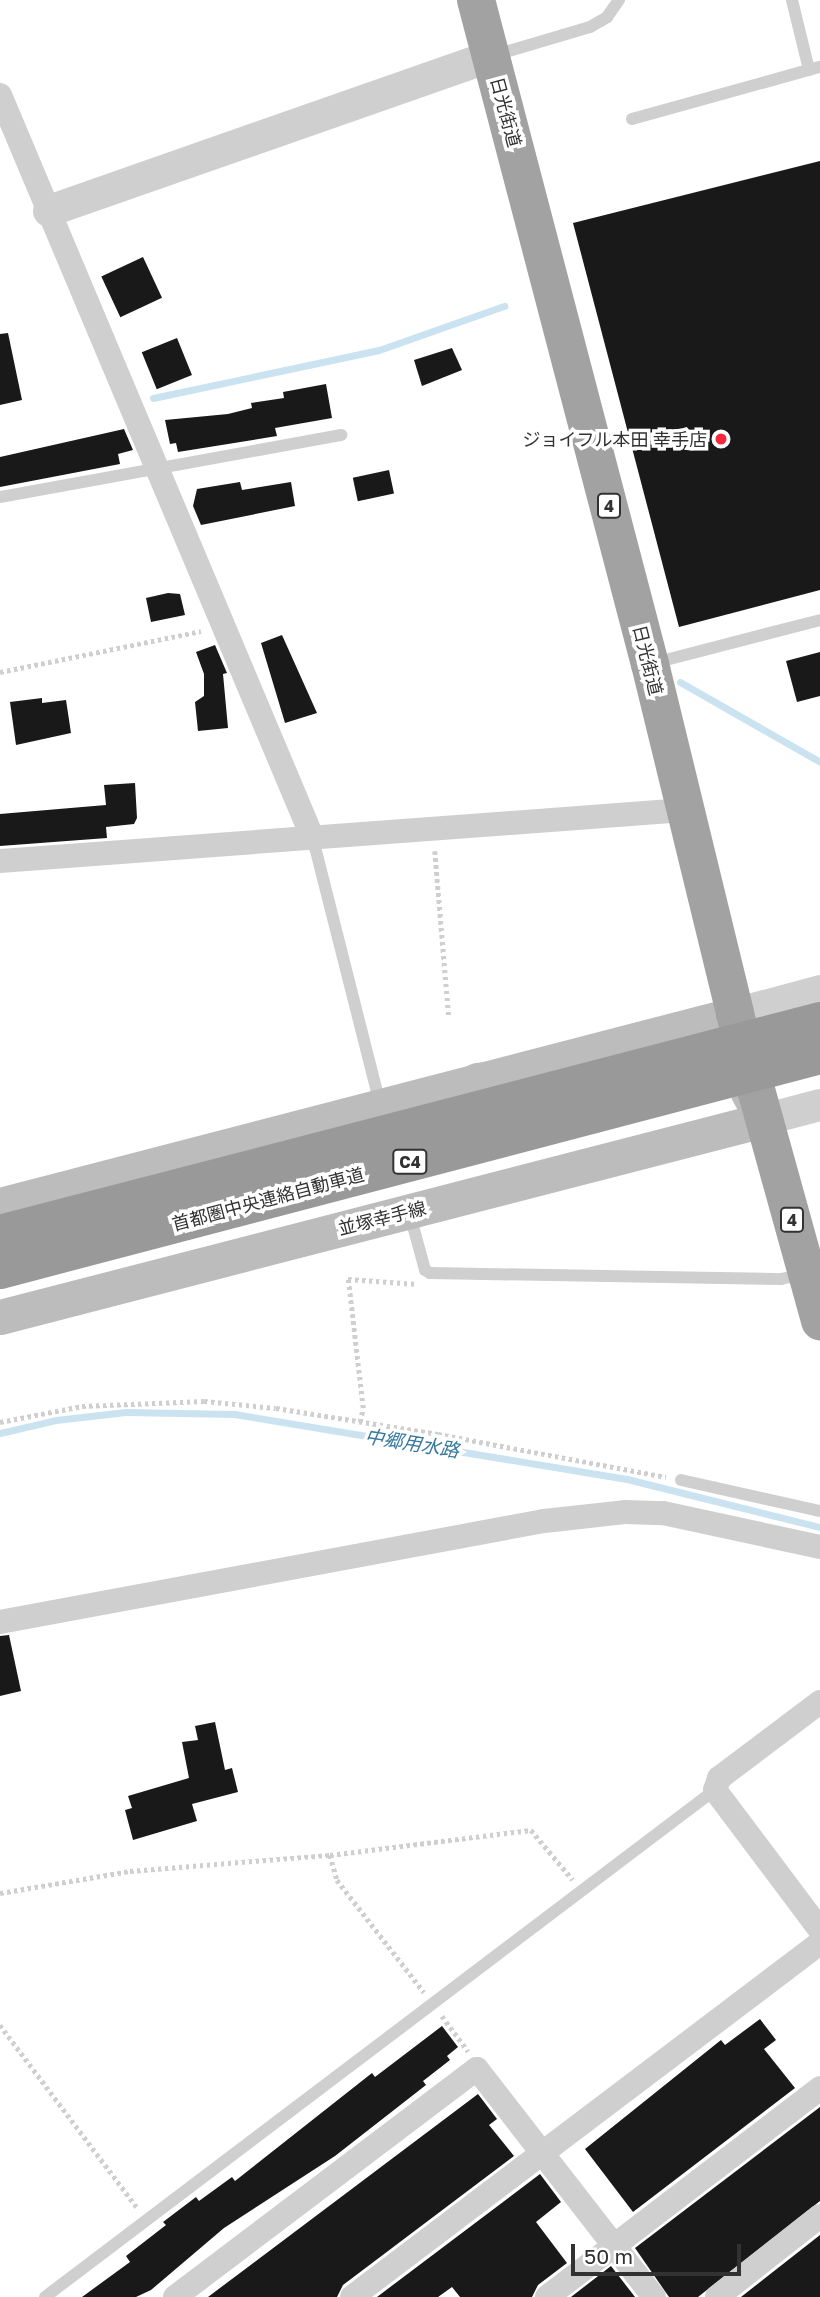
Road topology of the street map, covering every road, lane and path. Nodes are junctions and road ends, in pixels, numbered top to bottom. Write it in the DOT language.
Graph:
graph roads {
  1 [pos="476,0"];
  2 [pos="619,0"];
  3 [pos="792,0"];
  4 [pos="491,56"];
  5 [pos="814,69"];
  6 [pos="0,96"];
  7 [pos="632,119"];
  8 [pos="6,129"];
  9 [pos="49,211"];
  10 [pos="341,436"];
  11 [pos="155,467"];
  12 [pos="0,497"];
  13 [pos="820,620"];
  14 [pos="222,625"];
  15 [pos="650,664"];
  16 [pos="0,672"];
  17 [pos="684,810"];
  18 [pos="433,830"];
  19 [pos="313,839"];
  20 [pos="0,861"];
  21 [pos="820,991"];
  22 [pos="735,1014"];
  23 [pos="449,1017"];
  24 [pos="820,1021"];
  25 [pos="820,1038"];
  26 [pos="820,1055"];
  27 [pos="477,1080"];
  28 [pos="381,1105"];
  29 [pos="820,1105"];
  30 [pos="763,1120"];
  31 [pos="0,1205"];
  32 [pos="409,1212"];
  33 [pos="0,1234"];
  34 [pos="0,1270"];
  35 [pos="813,1272"];
  36 [pos="430,1273"];
  37 [pos="0,1317"];
  38 [pos="820,1321"];
  39 [pos="0,1422"];
  40 [pos="360,1422"];
  41 [pos="681,1480"];
  42 [pos="820,1511"];
  43 [pos="820,1547"];
  44 [pos="0,1622"];
  45 [pos="820,1702"];
  46 [pos="715,1790"];
  47 [pos="330,1855"];
  48 [pos="580,1889"];
  49 [pos="0,1893"];
  50 [pos="820,1930"];
  51 [pos="820,1943"];
  52 [pos="431,2002"];
  53 [pos="0,2025"];
  54 [pos="477,2069"];
  55 [pos="820,2088"];
  56 [pos="542,2150"];
  57 [pos="820,2216"];
  58 [pos="146,2220"];
  59 [pos="617,2246"];
  60 [pos="45,2297"];
  61 [pos="175,2297"];
  62 [pos="352,2297"];
  63 [pos="547,2297"];
  64 [pos="654,2297"];
  65 [pos="717,2297"];
  1 -- 4 [label="highway, 日光街道 / 4"];
  2 -- 4 [label="lane"];
  3 -- 5 [label="lane"];
  4 -- 9 [label="street"];
  4 -- 15 [label="highway, 日光街道 / 4"];
  5 -- 7 [label="lane"];
  6 -- 8 [label="street"];
  8 -- 9 [label="street"];
  9 -- 11 [label="street"];
  10 -- 11 [label="lane"];
  11 -- 12 [label="lane"];
  11 -- 14 [label="street"];
  13 -- 15 [label="lane"];
  14 -- 16 [label="path"];
  14 -- 19 [label="street"];
  15 -- 17 [label="highway, 日光街道 / 4"];
  17 -- 18 [label="street"];
  17 -- 22 [label="highway, 日光街道 / 4"];
  18 -- 19 [label="street"];
  18 -- 23 [label="path"];
  19 -- 20 [label="street"];
  19 -- 28 [label="lane"];
  21 -- 22 [label="street"];
  22 -- 25 [label="street"];
  22 -- 27 [label="main road"];
  22 -- 30 [label="highway, 日光街道 / 4"];
  24 -- 33 [label="highway, 首都圏中央連絡自動車道 / C4, bridge"];
  26 -- 34 [label="highway, 首都圏中央連絡自動車道 / C4, bridge"];
  27 -- 28 [label="main road"];
  27 -- 30 [label="main road"];
  28 -- 31 [label="main road"];
  29 -- 30 [label="street"];
  30 -- 32 [label="main road, 並塚幸手線"];
  30 -- 35 [label="highway, 日光街道 / 4"];
  32 -- 36 [label="lane"];
  32 -- 37 [label="main road, 並塚幸手線"];
  35 -- 36 [label="lane"];
  35 -- 38 [label="highway, 日光街道 / 4"];
  36 -- 40 [label="path"];
  39 -- 40 [label="path"];
  40 -- 41 [label="path"];
  41 -- 42 [label="lane"];
  43 -- 44 [label="street"];
  45 -- 46 [label="street"];
  46 -- 48 [label="lane"];
  46 -- 50 [label="street"];
  47 -- 48 [label="path"];
  47 -- 49 [label="path"];
  47 -- 52 [label="path"];
  48 -- 52 [label="lane"];
  51 -- 56 [label="street"];
  52 -- 54 [label="path"];
  52 -- 58 [label="lane"];
  53 -- 58 [label="path"];
  54 -- 56 [label="street"];
  54 -- 61 [label="street"];
  55 -- 59 [label="street"];
  56 -- 59 [label="street"];
  56 -- 62 [label="street"];
  57 -- 65 [label="street"];
  58 -- 60 [label="lane"];
  59 -- 63 [label="street"];
  59 -- 64 [label="street"];
}
